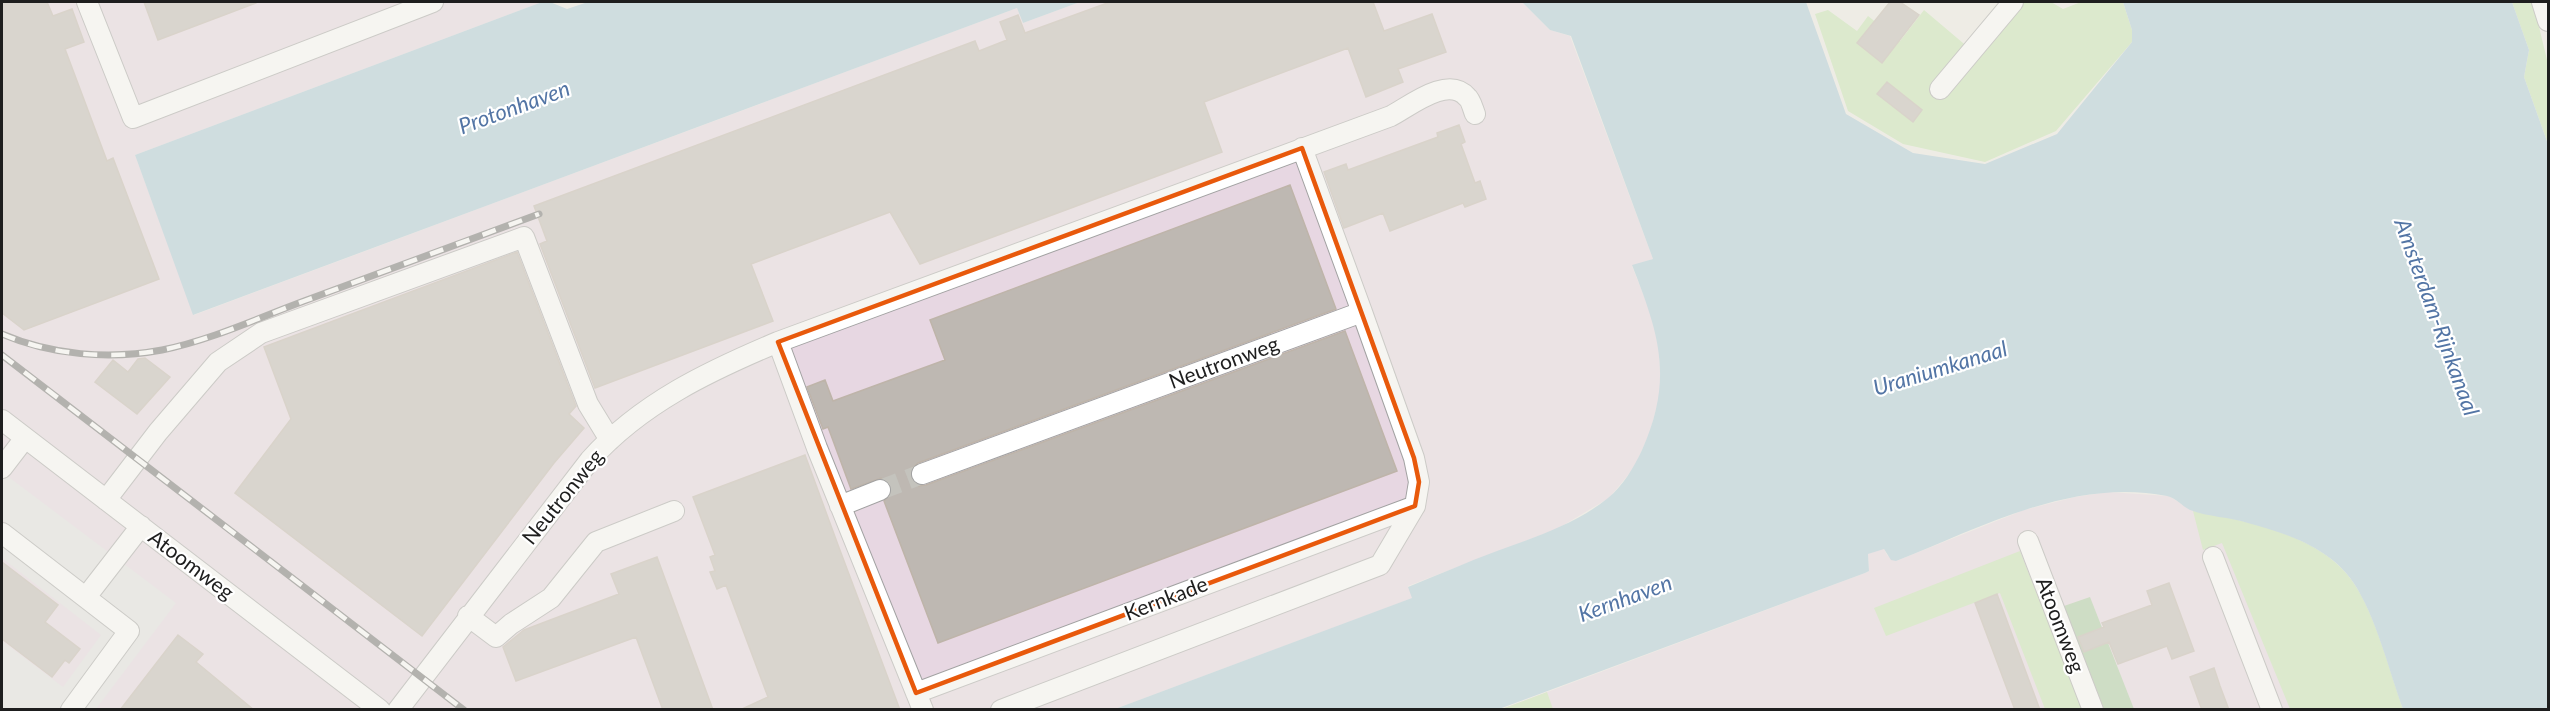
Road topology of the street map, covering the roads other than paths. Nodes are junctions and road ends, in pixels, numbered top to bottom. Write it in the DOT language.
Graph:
graph roads {
  1 [pos="87,2"];
  2 [pos="433,2"];
  3 [pos="2013,2"];
  4 [pos="2542,2"];
  5 [pos="2548,21"];
  6 [pos="1940,89"];
  7 [pos="1475,114"];
  8 [pos="1302,148"];
  9 [pos="1362,312"];
  10 [pos="778,342"];
  11 [pos="2,420"];
  12 [pos="24,438"];
  13 [pos="610,440"];
  14 [pos="2,468"];
  15 [pos="922,474"];
  16 [pos="880,490"];
  17 [pos="106,500"];
  18 [pos="840,506"];
  19 [pos="1415,506"];
  20 [pos="674,511"];
  21 [pos="141,526"];
  22 [pos="2,533"];
  23 [pos="2028,541"];
  24 [pos="2213,557"];
  25 [pos="86,597"];
  26 [pos="468,616"];
  27 [pos="919,701"];
  28 [pos="71,710"];
  29 [pos="380,710"];
  30 [pos="398,710"];
  31 [pos="1001,710"];
  32 [pos="2093,710"];
  33 [pos="2272,710"];
  1 -- 2 [label="street"];
  3 -- 6 [label="street"];
  4 -- 5 [label="street"];
  7 -- 8 [label="street, Neutronweg"];
  8 -- 9 [label="street"];
  8 -- 10 [label="street, Neutronweg"];
  9 -- 15 [label="street, Neutronweg"];
  9 -- 19 [label="street"];
  10 -- 13 [label="street, Neutronweg"];
  10 -- 18 [label="street"];
  11 -- 12 [label="street, Atoomweg"];
  12 -- 14 [label="street"];
  12 -- 17 [label="street, Atoomweg"];
  13 -- 17 [label="street"];
  13 -- 26 [label="street, Neutronweg"];
  16 -- 18 [label="street"];
  17 -- 21 [label="street, Atoomweg"];
  18 -- 27 [label="street, Kernkade"];
  19 -- 27 [label="street, Kernkade"];
  19 -- 31 [label="street"];
  20 -- 26 [label="street"];
  21 -- 25 [label="street"];
  21 -- 29 [label="street, Atoomweg"];
  22 -- 25 [label="street"];
  23 -- 32 [label="street, Atoomweg"];
  24 -- 33 [label="street"];
  25 -- 28 [label="street"];
  26 -- 30 [label="street, Neutronweg"];
}
